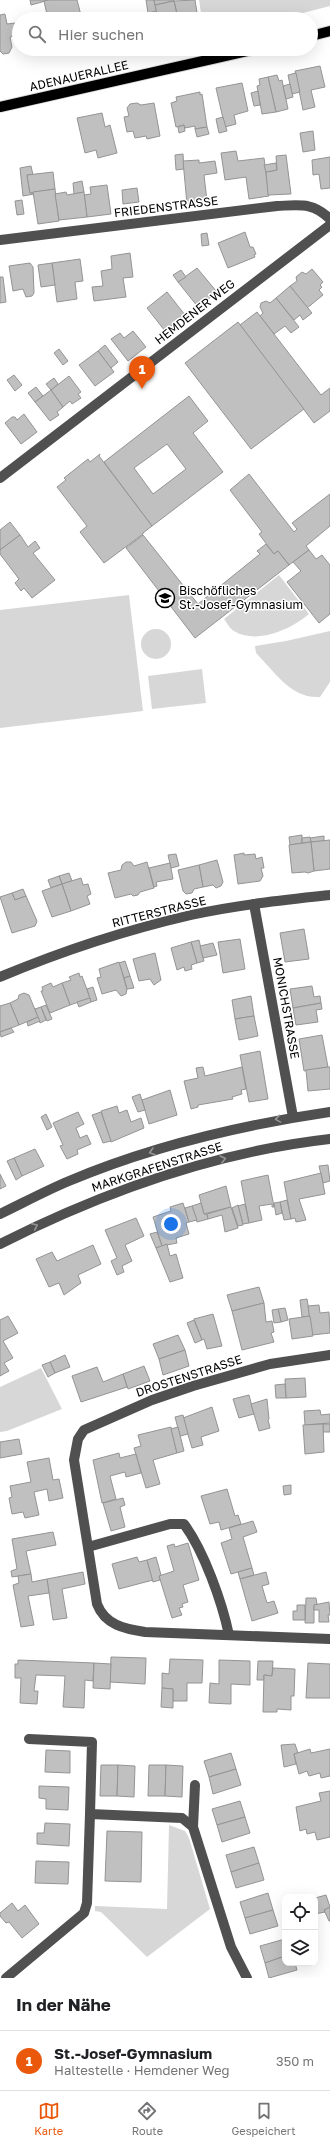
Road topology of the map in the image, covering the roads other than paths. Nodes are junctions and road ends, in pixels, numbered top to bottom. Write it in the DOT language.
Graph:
graph roads {
  1 [pos="330,31"];
  2 [pos="318,34"];
  3 [pos="225,56"];
  4 [pos="0,107"];
  5 [pos="330,219"];
  6 [pos="330,225"];
  7 [pos="0,240"];
  8 [pos="0,478"];
  9 [pos="330,895"];
  10 [pos="254,904"];
  11 [pos="0,978"];
  12 [pos="330,1112"];
  13 [pos="292,1117"];
  14 [pos="330,1139"];
  15 [pos="0,1214"];
  16 [pos="0,1244"];
  17 [pos="330,1355"];
  18 [pos="88,1547"];
  19 [pos="229,1635"];
  20 [pos="330,1639"];
  21 [pos="29,1740"];
  22 [pos="195,1785"];
  23 [pos="90,1814"];
  24 [pos="193,1827"];
  25 [pos="6,1978"];
  26 [pos="247,1978"];
  1 -- 2 [label="main road"];
  3 -- 4 [label="main road, ADENAUERALLEE"];
  5 -- 7 [label="street, FRIEDENSTRASSE"];
  6 -- 8 [label="street, HEMDENER WEG"];
  9 -- 10 [label="street, RITTERSTRASSE"];
  10 -- 11 [label="street, RITTERSTRASSE"];
  10 -- 13 [label="street, MONICHSTRASSE"];
  12 -- 13 [label="street, MARKGRAFENSTRASSE"];
  13 -- 15 [label="street, MARKGRAFENSTRASSE, one-way"];
  16 -- 14 [label="street, MARKGRAFENSTRASSE, one-way"];
  17 -- 18 [label="street, DROSTENSTRASSE"];
  18 -- 19 [label="street, DROSTENSTRASSE"];
  18 -- 19 [label="street"];
  19 -- 20 [label="street, DROSTENSTRASSE"];
  21 -- 23 [label="street"];
  22 -- 24 [label="street"];
  23 -- 24 [label="street"];
  23 -- 25 [label="street"];
  24 -- 26 [label="street"];
}
